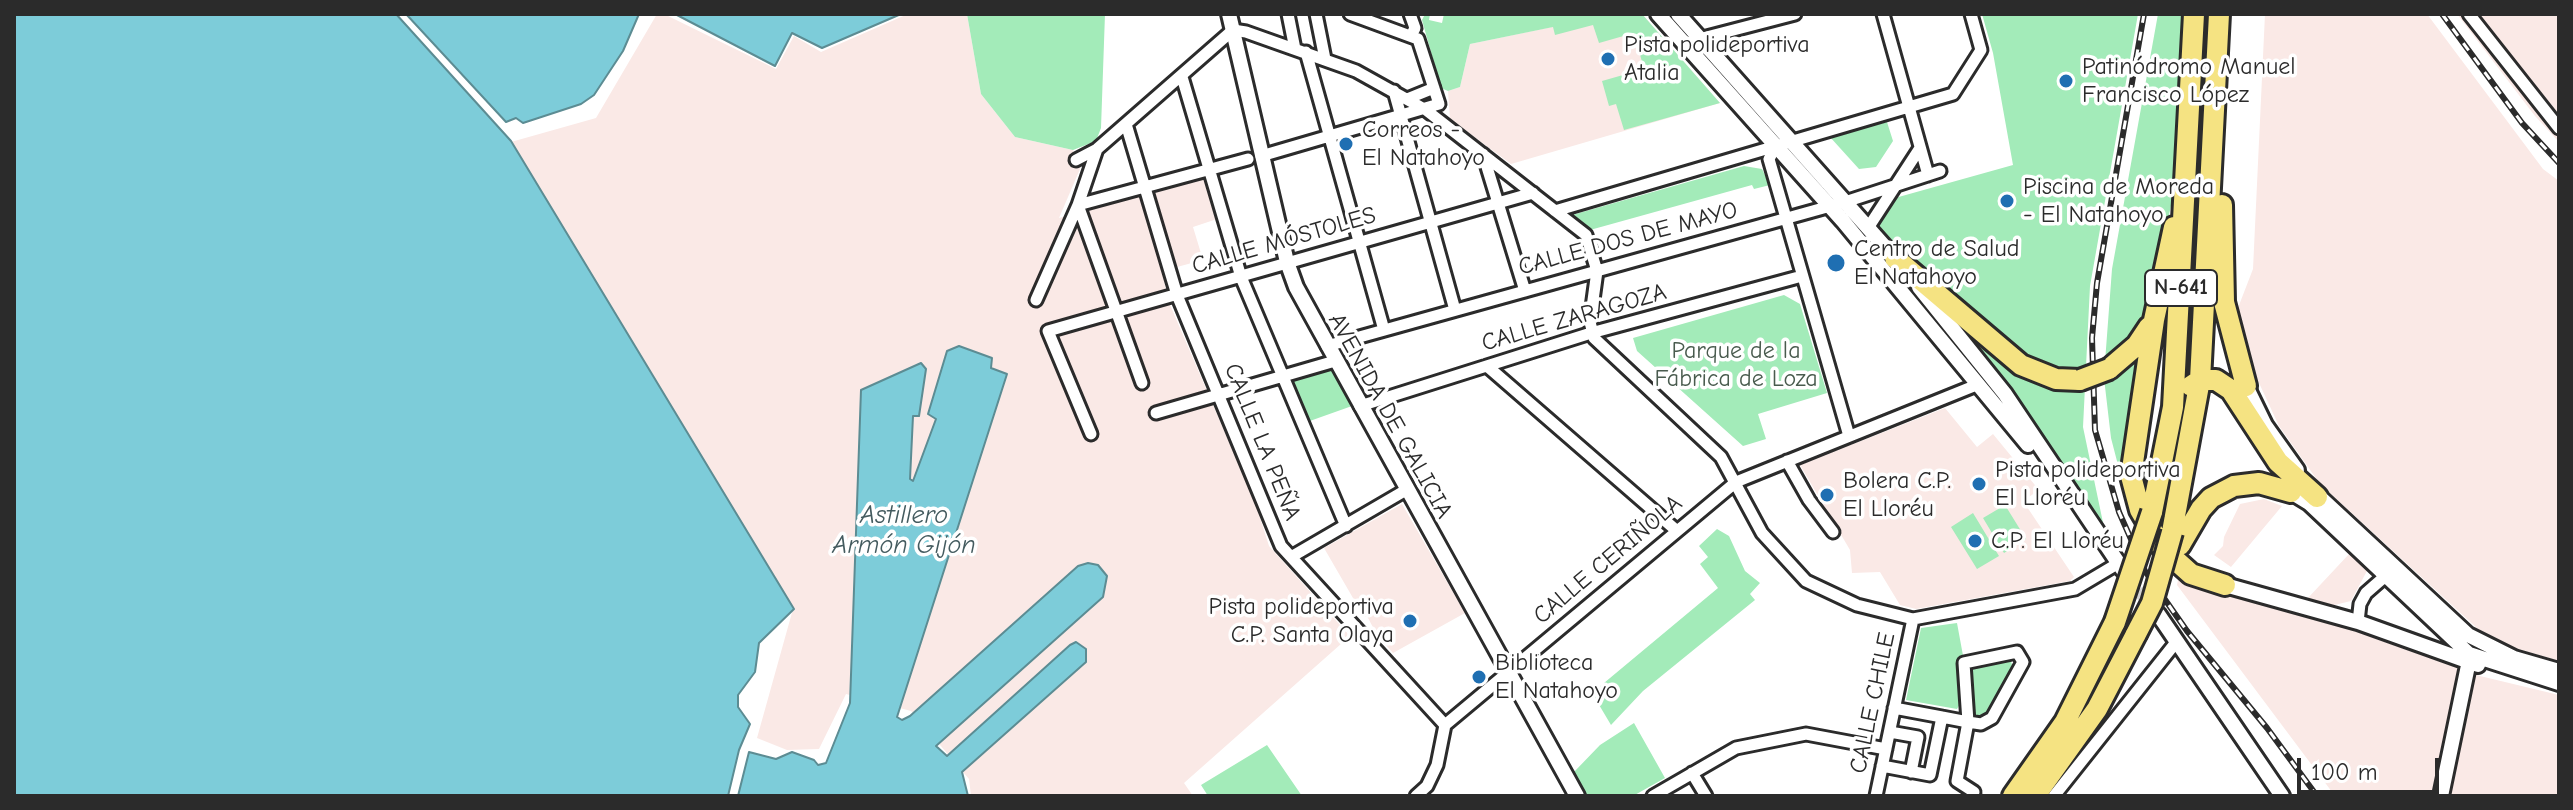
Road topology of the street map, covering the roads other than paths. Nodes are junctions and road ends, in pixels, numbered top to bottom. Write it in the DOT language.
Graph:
graph roads {
  1 [pos="1229,14"];
  2 [pos="1288,14"];
  3 [pos="1316,14"];
  4 [pos="1350,14"];
  5 [pos="1410,14"];
  6 [pos="1658,14"];
  7 [pos="1678,14"];
  8 [pos="1795,14"];
  9 [pos="1883,14"];
  10 [pos="1971,14"];
  11 [pos="2194,14"];
  12 [pos="2219,14"];
  13 [pos="2469,14"];
  14 [pos="1233,30"];
  15 [pos="1411,36"];
  16 [pos="1682,40"];
  17 [pos="1701,40"];
  18 [pos="1301,51"];
  19 [pos="1325,59"];
  20 [pos="1182,77"];
  21 [pos="1434,88"];
  22 [pos="1394,91"];
  23 [pos="2216,93"];
  24 [pos="1407,99"];
  25 [pos="1909,107"];
  26 [pos="1426,110"];
  27 [pos="1402,117"];
  28 [pos="1126,124"];
  29 [pos="2559,128"];
  30 [pos="1330,137"];
  31 [pos="1783,143"];
  32 [pos="1920,148"];
  33 [pos="1097,149"];
  34 [pos="1483,154"];
  35 [pos="1255,158"];
  36 [pos="1076,160"];
  37 [pos="2186,169"];
  38 [pos="1209,170"];
  39 [pos="1143,187"];
  40 [pos="1893,188"];
  41 [pos="1533,193"];
  42 [pos="1845,202"];
  43 [pos="1498,203"];
  44 [pos="1078,205"];
  45 [pos="1829,206"];
  46 [pos="1555,211"];
  47 [pos="1785,219"];
  48 [pos="1431,222"];
  49 [pos="1868,228"];
  50 [pos="1359,242"];
  51 [pos="1895,258"];
  52 [pos="1287,262"];
  53 [pos="1597,271"];
  54 [pos="1802,276"];
  55 [pos="1241,277"];
  56 [pos="1525,291"];
  57 [pos="1177,295"];
  58 [pos="1036,300"];
  59 [pos="1455,310"];
  60 [pos="1114,311"];
  61 [pos="2154,320"];
  62 [pos="1384,330"];
  63 [pos="1591,333"];
  64 [pos="1327,346"];
  65 [pos="1335,361"];
  66 [pos="1487,366"];
  67 [pos="1283,378"];
  68 [pos="2200,380"];
  69 [pos="1142,383"];
  70 [pos="1979,384"];
  71 [pos="2246,386"];
  72 [pos="1219,396"];
  73 [pos="1360,406"];
  74 [pos="2173,407"];
  75 [pos="1156,413"];
  76 [pos="1091,434"];
  77 [pos="1849,436"];
  78 [pos="1787,461"];
  79 [pos="1736,482"];
  80 [pos="1406,490"];
  81 [pos="2291,492"];
  82 [pos="2317,497"];
  83 [pos="2080,511"];
  84 [pos="1346,526"];
  85 [pos="1677,531"];
  86 [pos="1833,532"];
  87 [pos="2176,538"];
  88 [pos="1291,557"];
  89 [pos="2120,567"];
  90 [pos="2388,577"];
  91 [pos="2225,585"];
  92 [pos="2155,609"];
  93 [pos="2445,615"];
  94 [pos="1913,619"];
  95 [pos="2358,622"];
  96 [pos="2468,635"];
  97 [pos="2177,641"];
  98 [pos="2470,659"];
  99 [pos="2559,671"];
  100 [pos="1508,672"];
  101 [pos="2559,683"];
  102 [pos="1894,708"];
  103 [pos="1942,717"];
  104 [pos="1968,722"];
  105 [pos="1445,725"];
  106 [pos="1890,732"];
  107 [pos="1886,749"];
  108 [pos="1882,766"];
  109 [pos="1911,772"];
  110 [pos="1692,773"];
  111 [pos="1974,792"];
  112 [pos="1416,796"];
  113 [pos="1577,796"];
  114 [pos="1653,796"];
  115 [pos="1706,796"];
  116 [pos="1876,796"];
  117 [pos="2013,796"];
  118 [pos="2035,796"];
  119 [pos="2054,796"];
  120 [pos="2282,796"];
  121 [pos="2441,796"];
  1 -- 14 [label="street, AVENIDA DE GALICIA"];
  2 -- 18 [label="street"];
  3 -- 19 [label="street"];
  4 -- 15 [label="street"];
  5 -- 15 [label="street"];
  6 -- 16 [label="street"];
  7 -- 17 [label="street"];
  8 -- 17 [label="street"];
  9 -- 25 [label="street"];
  10 -- 25 [label="street"];
  11 -- 37 [label="highway, N-641"];
  12 -- 23 [label="highway, N-641"];
  13 -- 29 [label="street"];
  14 -- 18 [label="street"];
  14 -- 20 [label="street"];
  14 -- 35 [label="street, AVENIDA DE GALICIA"];
  15 -- 21 [label="street"];
  16 -- 17 [label="street"];
  16 -- 31 [label="street"];
  17 -- 31 [label="street"];
  18 -- 19 [label="street"];
  18 -- 30 [label="street"];
  19 -- 22 [label="street"];
  20 -- 28 [label="street"];
  20 -- 38 [label="street"];
  21 -- 24 [label="street"];
  21 -- 26 [label="street"];
  22 -- 24 [label="street"];
  22 -- 27 [label="street"];
  23 -- 68 [label="highway, N-641"];
  23 -- 71 [label="highway"];
  24 -- 26 [label="street"];
  25 -- 31 [label="street"];
  25 -- 32 [label="street"];
  26 -- 27 [label="street"];
  26 -- 34 [label="street"];
  27 -- 30 [label="street"];
  27 -- 48 [label="street"];
  28 -- 33 [label="street"];
  28 -- 39 [label="street, CALLE LA PEÑA"];
  30 -- 35 [label="street"];
  30 -- 50 [label="street"];
  31 -- 42 [label="street"];
  31 -- 45 [label="street"];
  31 -- 46 [label="street"];
  31 -- 47 [label="street"];
  32 -- 40 [label="street"];
  32 -- 40 [label="street, CALLE DOS DE MAYO"];
  33 -- 36 [label="street"];
  33 -- 44 [label="street"];
  34 -- 41 [label="street"];
  34 -- 43 [label="street"];
  35 -- 38 [label="street"];
  35 -- 52 [label="street, AVENIDA DE GALICIA"];
  37 -- 61 [label="highway"];
  37 -- 74 [label="highway, N-641"];
  38 -- 39 [label="street"];
  38 -- 55 [label="street"];
  39 -- 44 [label="street"];
  39 -- 57 [label="street, CALLE LA PEÑA"];
  40 -- 42 [label="street, CALLE DOS DE MAYO"];
  40 -- 49 [label="street"];
  41 -- 43 [label="street, CALLE MÓSTOLES"];
  41 -- 46 [label="street"];
  42 -- 45 [label="street, CALLE DOS DE MAYO"];
  42 -- 49 [label="street"];
  43 -- 48 [label="street, CALLE MÓSTOLES"];
  43 -- 56 [label="street"];
  44 -- 58 [label="street"];
  44 -- 60 [label="street"];
  45 -- 47 [label="street, CALLE DOS DE MAYO"];
  45 -- 70 [label="street"];
  46 -- 53 [label="street"];
  47 -- 53 [label="street, CALLE DOS DE MAYO"];
  47 -- 54 [label="street"];
  48 -- 50 [label="street, CALLE MÓSTOLES"];
  48 -- 59 [label="street"];
  49 -- 51 [label="street"];
  50 -- 52 [label="street, CALLE MÓSTOLES"];
  50 -- 62 [label="street"];
  51 -- 61 [label="highway, bridge"];
  51 -- 83 [label="street"];
  52 -- 55 [label="street, CALLE MÓSTOLES"];
  52 -- 64 [label="street, AVENIDA DE GALICIA"];
  53 -- 56 [label="street, CALLE DOS DE MAYO"];
  53 -- 63 [label="street"];
  54 -- 63 [label="street, CALLE ZARAGOZA"];
  54 -- 77 [label="street"];
  55 -- 57 [label="street, CALLE MÓSTOLES"];
  55 -- 67 [label="street"];
  56 -- 59 [label="street, CALLE DOS DE MAYO"];
  57 -- 60 [label="street, CALLE MÓSTOLES"];
  57 -- 72 [label="street, CALLE LA PEÑA"];
  59 -- 62 [label="street, CALLE DOS DE MAYO"];
  60 -- 69 [label="street"];
  60 -- 76 [label="street, CALLE MÓSTOLES"];
  61 -- 91 [label="highway"];
  62 -- 64 [label="street, CALLE DOS DE MAYO"];
  63 -- 66 [label="street, CALLE ZARAGOZA"];
  63 -- 79 [label="street"];
  64 -- 65 [label="street, AVENIDA DE GALICIA"];
  65 -- 67 [label="street"];
  65 -- 73 [label="street, AVENIDA DE GALICIA"];
  66 -- 73 [label="street, CALLE ZARAGOZA"];
  66 -- 85 [label="street"];
  67 -- 72 [label="street"];
  67 -- 84 [label="street"];
  68 -- 74 [label="highway"];
  68 -- 82 [label="highway"];
  68 -- 87 [label="highway, N-641"];
  70 -- 77 [label="street, CALLE CERIÑOLA"];
  70 -- 83 [label="street"];
  71 -- 82 [label="street"];
  72 -- 75 [label="street"];
  72 -- 88 [label="street, CALLE LA PEÑA"];
  73 -- 80 [label="street, AVENIDA DE GALICIA"];
  74 -- 117 [label="highway, N-641, bridge"];
  77 -- 78 [label="street, CALLE CERIÑOLA"];
  78 -- 79 [label="street, CALLE CERIÑOLA"];
  78 -- 86 [label="street"];
  79 -- 85 [label="street, CALLE CERIÑOLA"];
  79 -- 94 [label="street"];
  80 -- 84 [label="street"];
  80 -- 100 [label="street, AVENIDA DE GALICIA"];
  81 -- 87 [label="highway"];
  81 -- 90 [label="street"];
  82 -- 93 [label="street"];
  83 -- 89 [label="street"];
  84 -- 88 [label="street"];
  85 -- 100 [label="street, CALLE CERIÑOLA"];
  87 -- 92 [label="highway, N-641, bridge"];
  88 -- 105 [label="street, CALLE LA PEÑA"];
  89 -- 94 [label="street"];
  90 -- 93 [label="street"];
  90 -- 95 [label="street"];
  90 -- 98 [label="street"];
  91 -- 95 [label="street"];
  92 -- 97 [label="street"];
  92 -- 118 [label="highway, N-641, bridge"];
  93 -- 96 [label="street"];
  94 -- 102 [label="street, CALLE CHILE"];
  95 -- 98 [label="street"];
  96 -- 98 [label="street"];
  96 -- 99 [label="street"];
  97 -- 119 [label="street"];
  97 -- 120 [label="street"];
  98 -- 101 [label="street"];
  98 -- 121 [label="street"];
  100 -- 105 [label="street, CALLE CERIÑOLA"];
  100 -- 113 [label="street, AVENIDA DE GALICIA"];
  102 -- 103 [label="street"];
  102 -- 106 [label="street, CALLE CHILE"];
  103 -- 104 [label="street"];
  103 -- 109 [label="street"];
  104 -- 104 [label="street"];
  104 -- 111 [label="street"];
  105 -- 112 [label="street"];
  106 -- 107 [label="street, CALLE CHILE"];
  106 -- 109 [label="street"];
  107 -- 108 [label="street, CALLE CHILE"];
  107 -- 110 [label="street"];
  108 -- 109 [label="street"];
  108 -- 116 [label="street, CALLE CHILE"];
  110 -- 114 [label="street"];
  110 -- 115 [label="street"];
}
